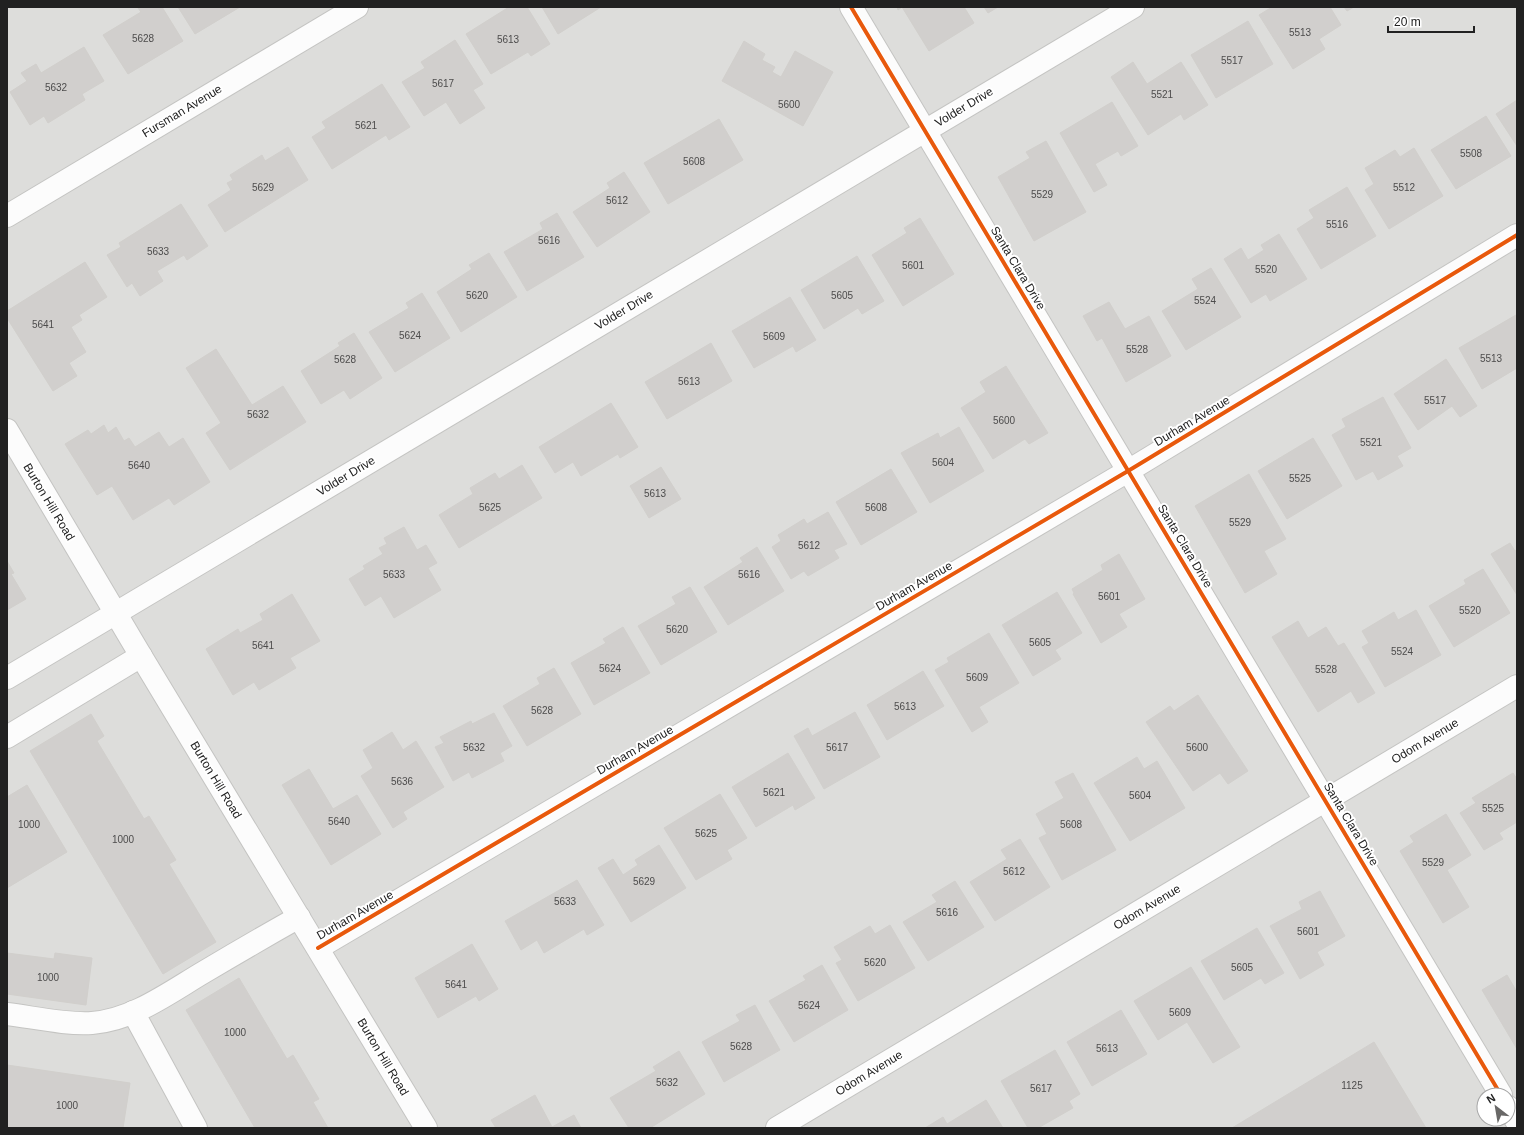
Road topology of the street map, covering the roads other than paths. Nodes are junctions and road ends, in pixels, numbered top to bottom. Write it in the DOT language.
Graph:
graph roads {
  1 [pos="357,7"];
  2 [pos="851,7"];
  3 [pos="1133,7"];
  4 [pos="925,131"];
  5 [pos="7,216"];
  6 [pos="1517,235"];
  7 [pos="7,430"];
  8 [pos="1128,471"];
  9 [pos="116,614"];
  10 [pos="141,656"];
  11 [pos="7,678"];
  12 [pos="1517,686"];
  13 [pos="7,737"];
  14 [pos="1325,801"];
  15 [pos="299,917"];
  16 [pos="318,948"];
  17 [pos="133,1012"];
  18 [pos="7,1014"];
  19 [pos="1496,1087"];
  20 [pos="196,1128"];
  21 [pos="426,1128"];
  22 [pos="777,1128"];
  1 -- 5 [label="street, Fursman Avenue"];
  2 -- 4 [label="street, Santa Clara Drive"];
  3 -- 4 [label="street, Volder Drive"];
  4 -- 8 [label="street, Santa Clara Drive"];
  4 -- 9 [label="street, Volder Drive"];
  6 -- 8 [label="street, Durham Avenue"];
  7 -- 9 [label="street, Burton Hill Road"];
  8 -- 14 [label="street, Santa Clara Drive"];
  8 -- 16 [label="street, Durham Avenue"];
  9 -- 10 [label="street, Burton Hill Road"];
  9 -- 11 [label="street, Volder Drive"];
  10 -- 13 [label="street"];
  10 -- 15 [label="street, Burton Hill Road"];
  12 -- 14 [label="street, Odom Avenue"];
  14 -- 19 [label="street, Santa Clara Drive"];
  14 -- 22 [label="street, Odom Avenue"];
  15 -- 16 [label="street, Burton Hill Road"];
  15 -- 17 [label="street"];
  16 -- 21 [label="street, Burton Hill Road"];
  17 -- 18 [label="street"];
  17 -- 20 [label="street"];
}
